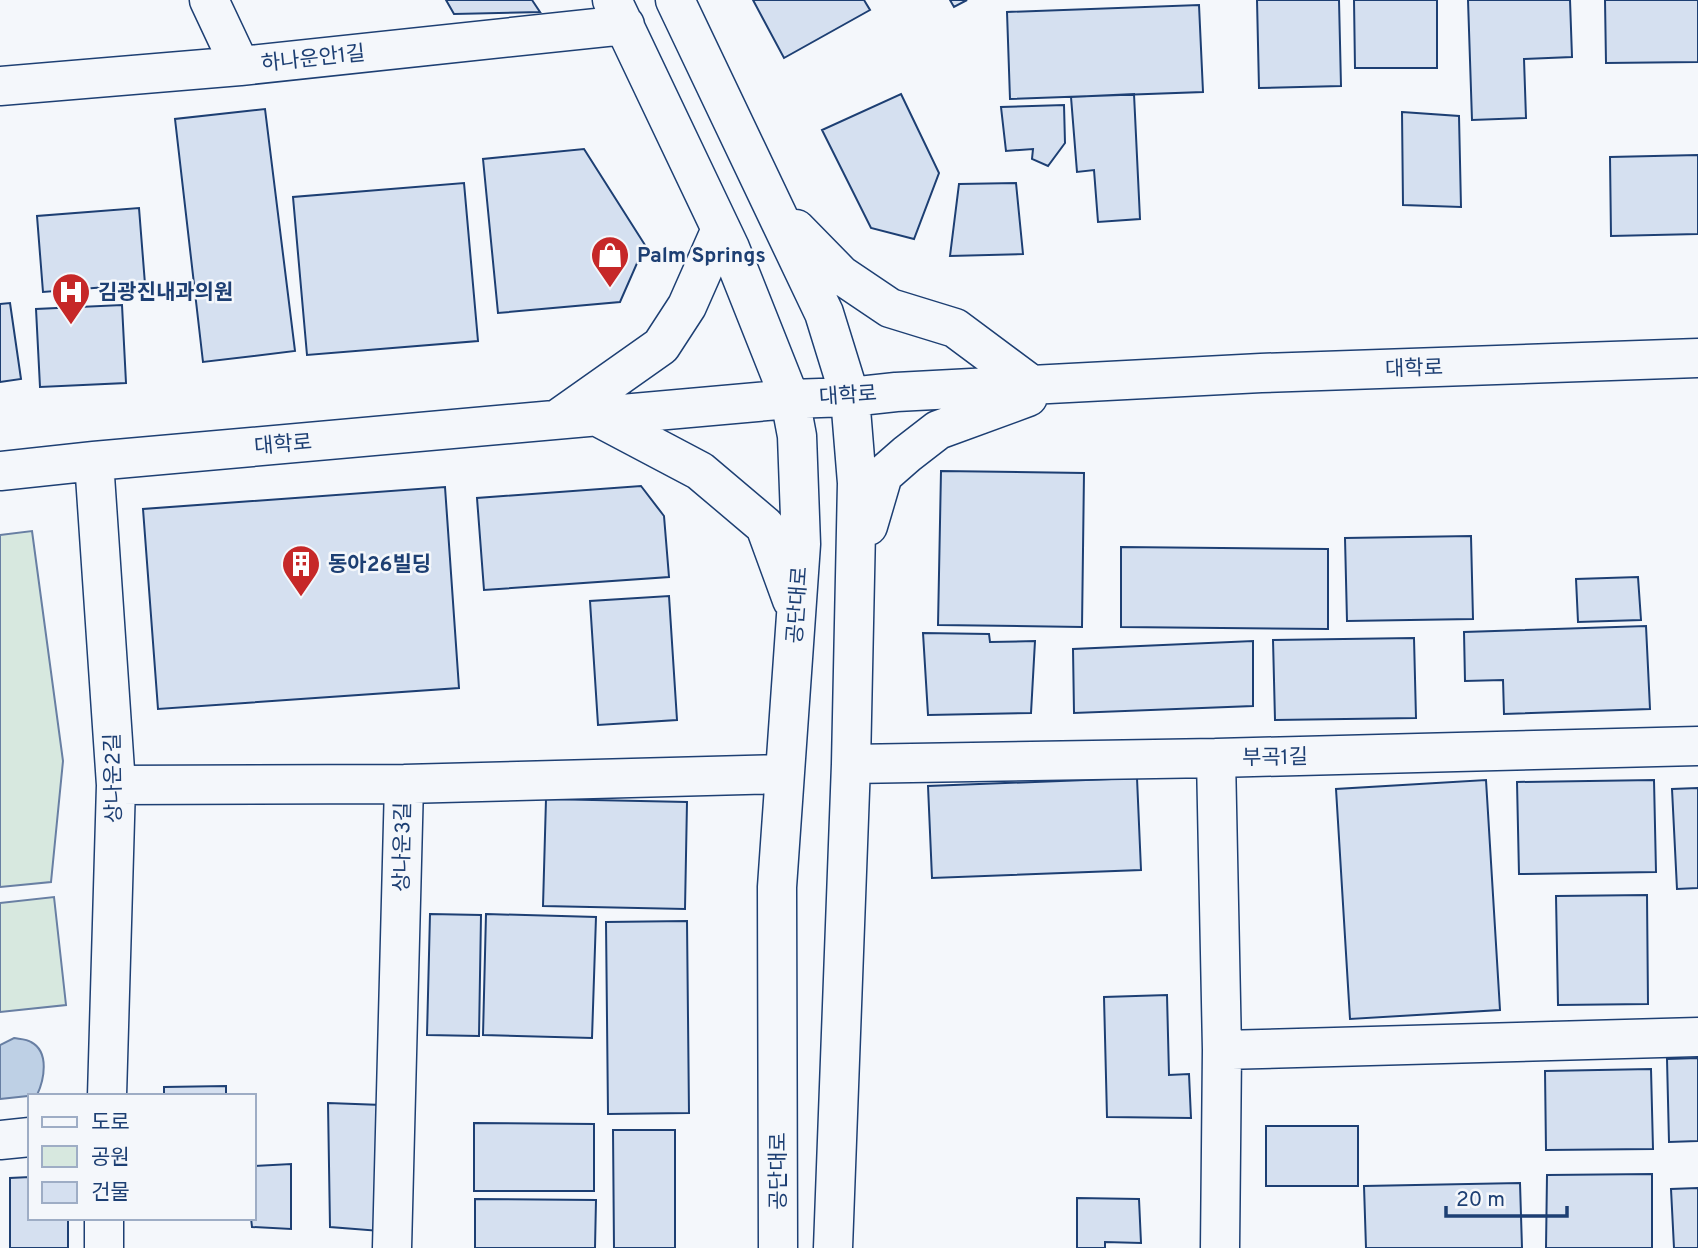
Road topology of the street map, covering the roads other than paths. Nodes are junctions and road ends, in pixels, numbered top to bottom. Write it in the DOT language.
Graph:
graph roads {
  1 [pos="209,0"];
  2 [pos="680,2"];
  3 [pos="619,13"];
  4 [pos="240,66"];
  5 [pos="0,86"];
  6 [pos="772,202"];
  7 [pos="721,229"];
  8 [pos="1698,358"];
  9 [pos="1050,385"];
  10 [pos="850,397"];
  11 [pos="790,399"];
  12 [pos="596,416"];
  13 [pos="558,419"];
  14 [pos="94,461"];
  15 [pos="0,471"];
  16 [pos="856,565"];
  17 [pos="796,611"];
  18 [pos="1698,746"];
  19 [pos="1216,758"];
  20 [pos="851,764"];
  21 [pos="784,774"];
  22 [pos="404,784"];
  23 [pos="116,785"];
  24 [pos="1698,1037"];
  25 [pos="1222,1050"];
  26 [pos="107,1094"];
  27 [pos="28,1137"];
  28 [pos="0,1140"];
  29 [pos="104,1220"];
  30 [pos="104,1248"];
  31 [pos="392,1248"];
  32 [pos="778,1248"];
  33 [pos="833,1248"];
  34 [pos="1220,1248"];
  1 -- 4 [label="street"];
  2 -- 6 [label="street"];
  3 -- 4 [label="street, 하나운안1길"];
  3 -- 7 [label="street, 공단대로"];
  4 -- 5 [label="street, 하나운안1길"];
  6 -- 9 [label="street"];
  6 -- 10 [label="street"];
  7 -- 11 [label="street, 공단대로"];
  7 -- 13 [label="street"];
  8 -- 9 [label="street, 대학로"];
  9 -- 10 [label="street, 대학로"];
  9 -- 16 [label="street"];
  10 -- 11 [label="street, 대학로"];
  10 -- 16 [label="street"];
  11 -- 12 [label="street, 대학로"];
  11 -- 17 [label="street, 공단대로"];
  12 -- 13 [label="street, 대학로"];
  12 -- 17 [label="street"];
  13 -- 14 [label="street, 대학로"];
  14 -- 15 [label="street, 대학로"];
  14 -- 23 [label="street, 상나운2길"];
  16 -- 20 [label="street"];
  17 -- 21 [label="street, 공단대로"];
  18 -- 19 [label="street, 부곡1길"];
  19 -- 20 [label="street, 부곡1길"];
  19 -- 25 [label="street"];
  20 -- 33 [label="street"];
  21 -- 22 [label="street, 상나운3길"];
  21 -- 32 [label="street, 공단대로"];
  22 -- 23 [label="street"];
  22 -- 31 [label="street, 상나운3길"];
  23 -- 26 [label="street, 상나운2길"];
  24 -- 25 [label="street"];
  25 -- 34 [label="street"];
  27 -- 28 [label="street"];
  29 -- 30 [label="street"];
}
